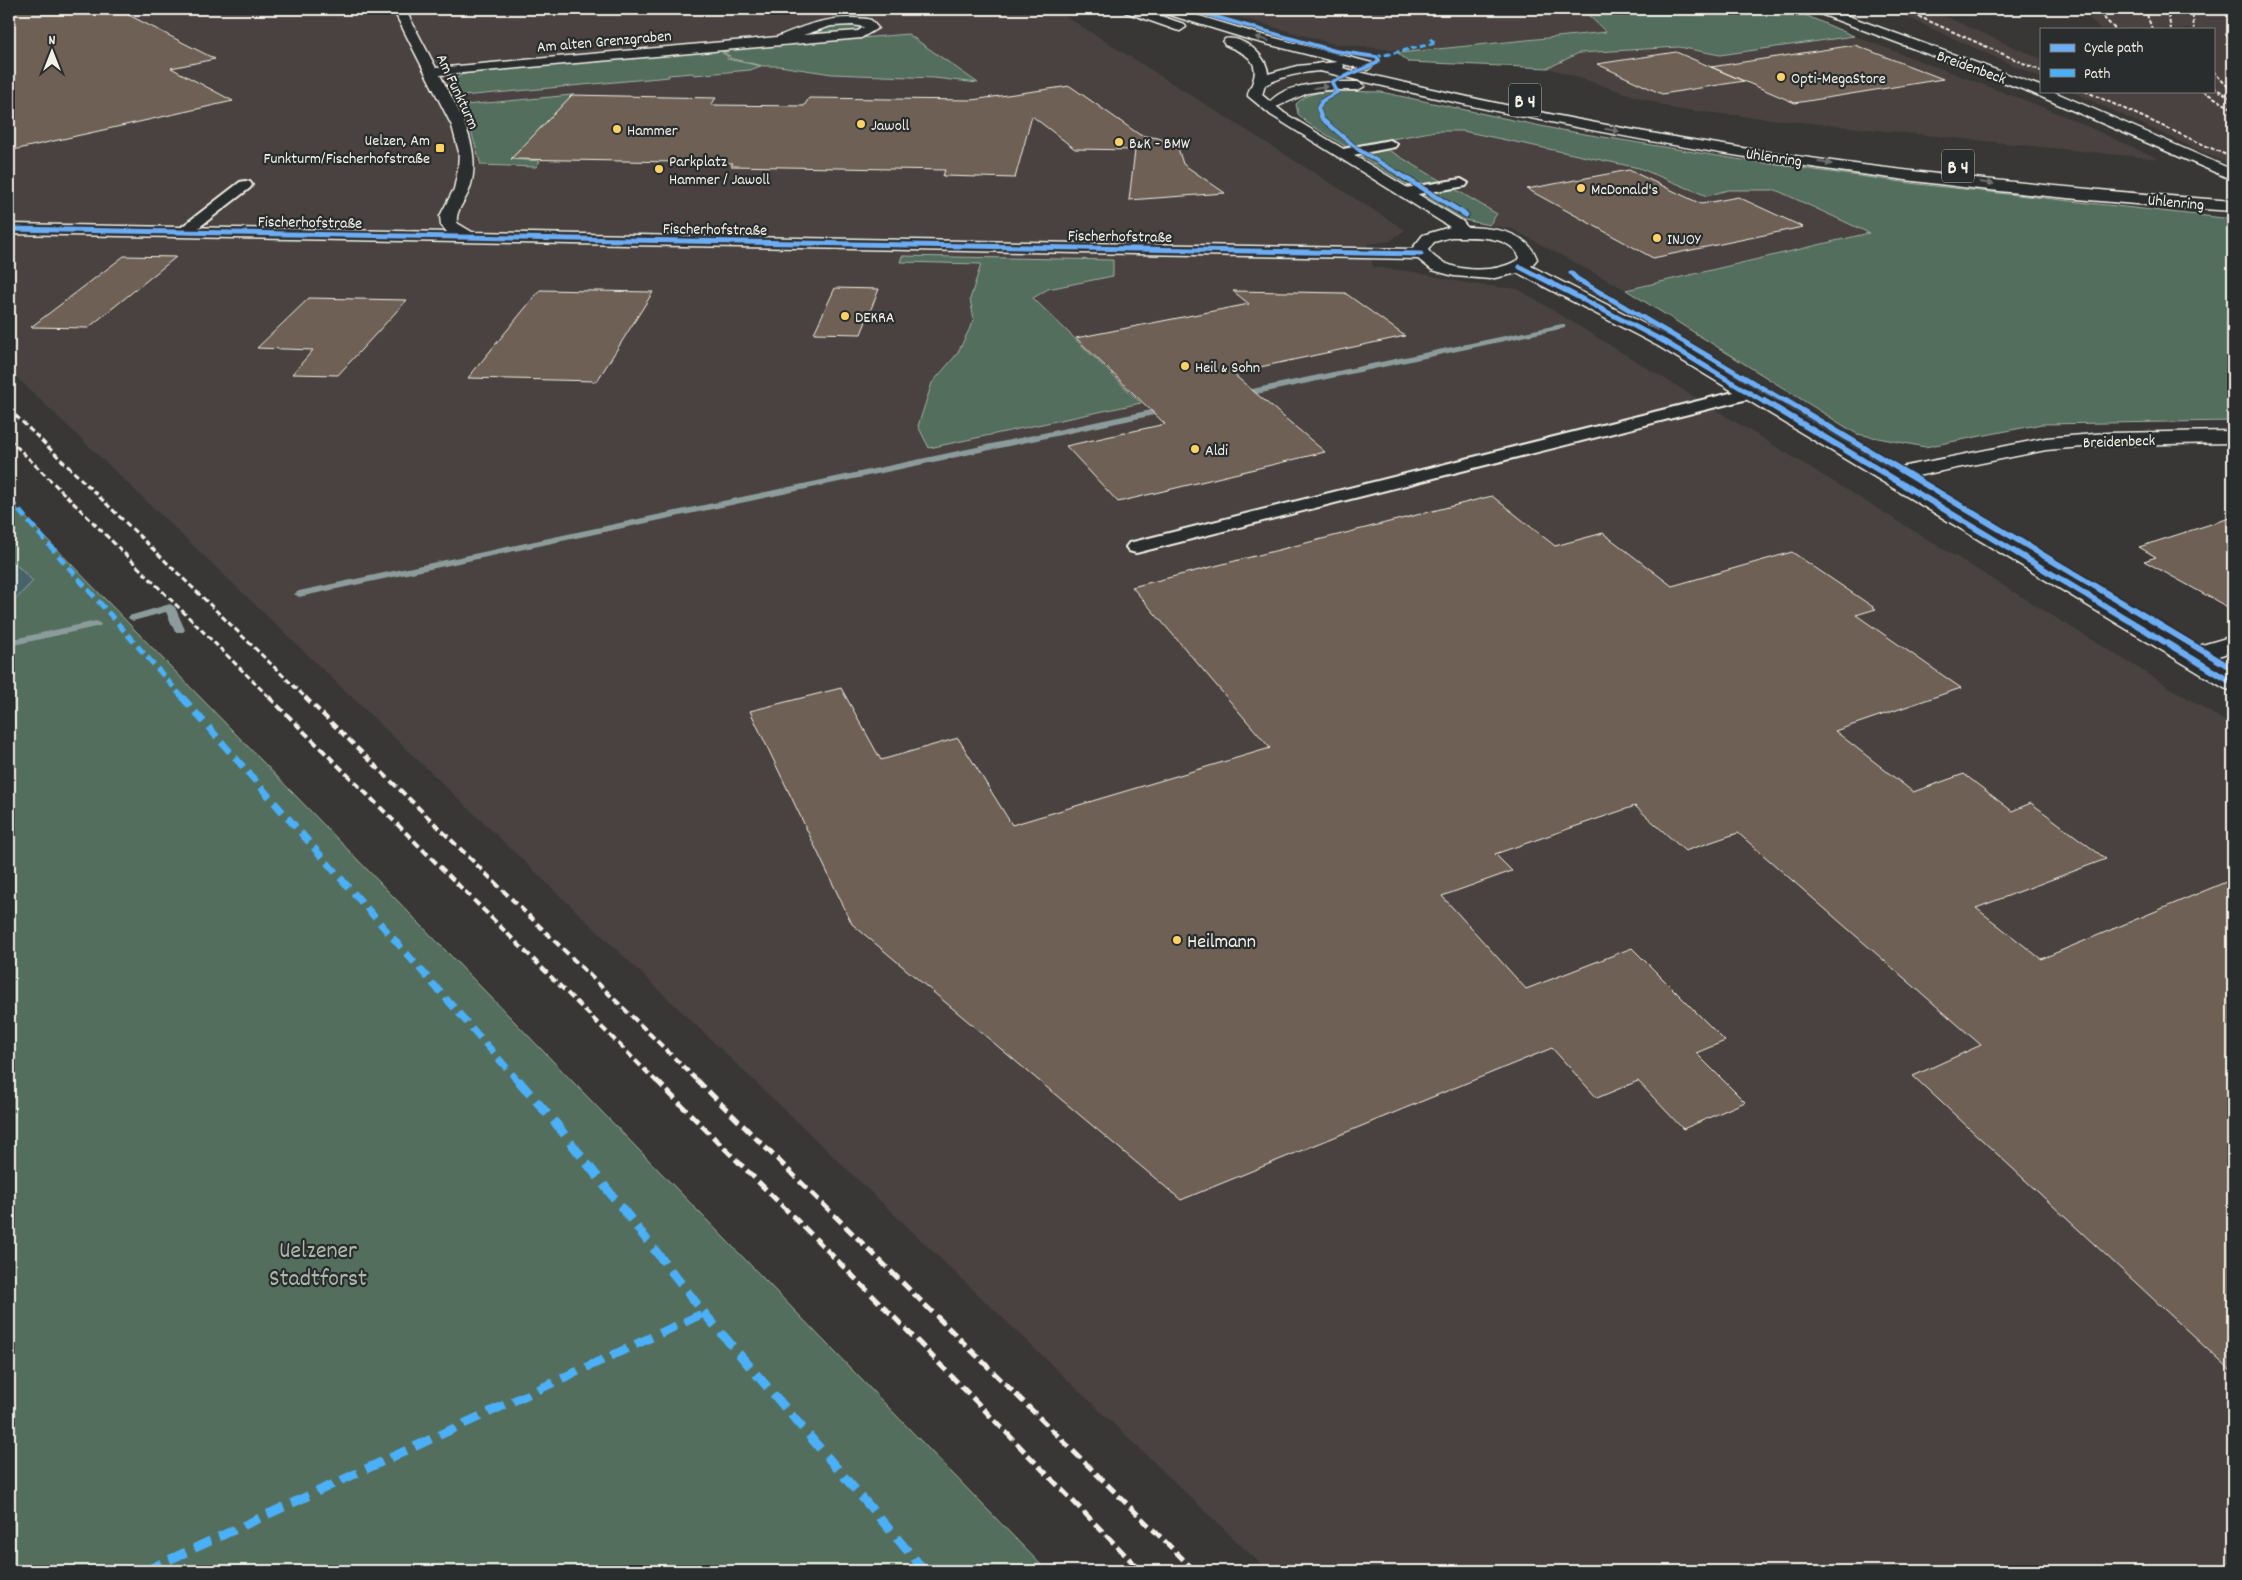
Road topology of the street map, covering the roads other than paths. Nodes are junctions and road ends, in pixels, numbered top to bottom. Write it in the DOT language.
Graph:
graph roads {
  1 [pos="399,9"];
  2 [pos="1129,9"];
  3 [pos="1164,9"];
  4 [pos="1819,9"];
  5 [pos="778,41"];
  6 [pos="1229,42"];
  7 [pos="1309,52"];
  8 [pos="1367,66"];
  9 [pos="1321,67"];
  10 [pos="432,72"];
  11 [pos="1259,83"];
  12 [pos="2040,91"];
  13 [pos="2042,92"];
  14 [pos="1276,108"];
  15 [pos="1581,111"];
  16 [pos="1564,122"];
  17 [pos="1390,144"];
  18 [pos="1343,153"];
  19 [pos="2233,176"];
  20 [pos="1461,183"];
  21 [pos="2143,184"];
  22 [pos="245,185"];
  23 [pos="1406,192"];
  24 [pos="2233,192"];
  25 [pos="2233,206"];
  26 [pos="9,229"];
  27 [pos="184,232"];
  28 [pos="1462,232"];
  29 [pos="469,237"];
  30 [pos="1421,254"];
  31 [pos="1520,267"];
  32 [pos="1750,393"];
  33 [pos="2233,437"];
  34 [pos="1888,476"];
  35 [pos="1136,547"];
  36 [pos="2233,643"];
  37 [pos="2190,657"];
  38 [pos="2233,682"];
  1 -- 10 [label="main road, Am Funkturm"];
  2 -- 6 [label="main road, B 4"];
  7 -- 3 [label="main road, B 4, one-way"];
  4 -- 12 [label="main road, Breidenbeck"];
  5 -- 5 [label="main road, Am alten Grenzgraben"];
  5 -- 10 [label="main road, Am alten Grenzgraben"];
  6 -- 9 [label="main road, B 4"];
  6 -- 11 [label="main road"];
  7 -- 8 [label="main road, B 4"];
  7 -- 9 [label="main road"];
  8 -- 9 [label="main road"];
  8 -- 15 [label="main road, B 4"];
  9 -- 11 [label="main road"];
  9 -- 14 [label="main road"];
  9 -- 16 [label="main road, Uhlenring / B 4"];
  10 -- 29 [label="main road, Am Funkturm"];
  11 -- 14 [label="main road"];
  13 -- 19 [label="main road, Breidenbeck"];
  14 -- 16 [label="main road, one-way"];
  14 -- 18 [label="main road"];
  16 -- 25 [label="main road, Uhlenring / B 4, one-way"];
  17 -- 18 [label="lane"];
  18 -- 23 [label="main road"];
  20 -- 23 [label="lane"];
  21 -- 24 [label="main road, Uhlenring"];
  22 -- 27 [label="lane"];
  23 -- 28 [label="main road"];
  26 -- 27 [label="main road, Fischerhofstraße"];
  27 -- 29 [label="main road, Fischerhofstraße"];
  28 -- 30 [label="main road"];
  28 -- 31 [label="main road"];
  29 -- 30 [label="main road, Fischerhofstraße"];
  30 -- 31 [label="main road"];
  31 -- 32 [label="main road"];
  32 -- 34 [label="main road"];
  32 -- 35 [label="lane"];
  33 -- 34 [label="main road, Breidenbeck"];
  34 -- 37 [label="main road"];
  36 -- 37 [label="main road"];
  37 -- 38 [label="main road"];
}
